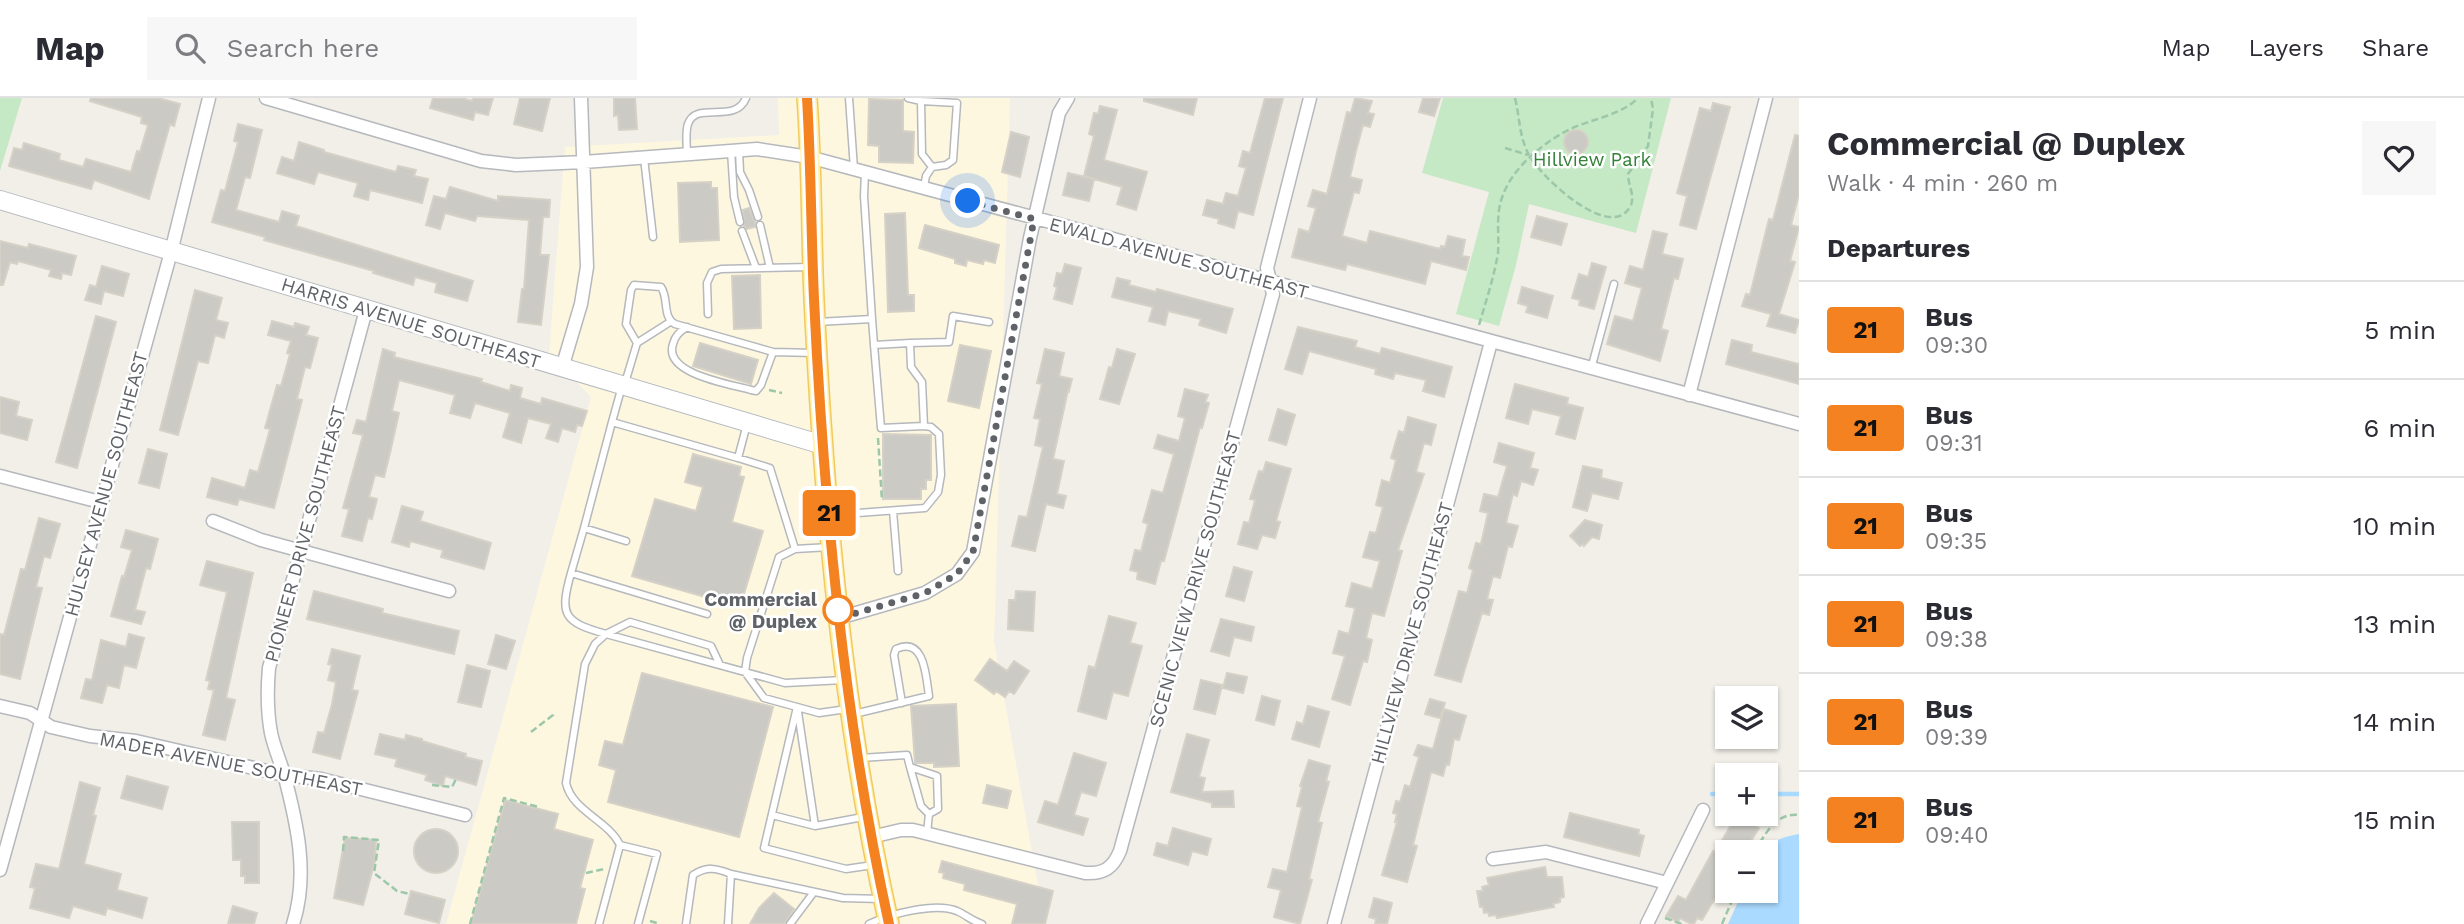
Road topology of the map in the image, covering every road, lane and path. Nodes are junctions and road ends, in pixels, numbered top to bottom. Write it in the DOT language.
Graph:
graph roads {
  1 [pos="209,98"];
  2 [pos="266,98"];
  3 [pos="581,98"];
  4 [pos="746,98"];
  5 [pos="807,98"];
  6 [pos="849,98"];
  7 [pos="908,98"];
  8 [pos="1068,98"];
  9 [pos="1310,98"];
  10 [pos="1515,98"];
  11 [pos="1638,98"];
  12 [pos="1651,98"];
  13 [pos="1766,98"];
  14 [pos="921,102"];
  15 [pos="1505,148"];
  16 [pos="735,150"];
  17 [pos="687,154"];
  18 [pos="809,157"];
  19 [pos="1529,157"];
  20 [pos="644,158"];
  21 [pos="584,162"];
  22 [pos="932,167"];
  23 [pos="859,170"];
  24 [pos="924,188"];
  25 [pos="0,200"];
  26 [pos="758,217"];
  27 [pos="1034,219"];
  28 [pos="740,222"];
  29 [pos="760,225"];
  30 [pos="742,231"];
  31 [pos="653,237"];
  32 [pos="171,251"];
  33 [pos="813,267"];
  34 [pos="756,268"];
  35 [pos="770,268"];
  36 [pos="1270,282"];
  37 [pos="1614,284"];
  38 [pos="366,310"];
  39 [pos="708,314"];
  40 [pos="872,320"];
  41 [pos="670,322"];
  42 [pos="816,322"];
  43 [pos="989,322"];
  44 [pos="687,327"];
  45 [pos="1476,338"];
  46 [pos="1491,342"];
  47 [pos="637,343"];
  48 [pos="910,343"];
  49 [pos="874,345"];
  50 [pos="773,352"];
  51 [pos="817,353"];
  52 [pos="562,368"];
  53 [pos="1591,369"];
  54 [pos="623,386"];
  55 [pos="1689,395"];
  56 [pos="612,422"];
  57 [pos="747,422"];
  58 [pos="1799,424"];
  59 [pos="924,426"];
  60 [pos="881,428"];
  61 [pos="823,445"];
  62 [pos="737,458"];
  63 [pos="0,476"];
  64 [pos="100,502"];
  65 [pos="893,511"];
  66 [pos="883,512"];
  67 [pos="829,516"];
  68 [pos="213,521"];
  69 [pos="584,528"];
  70 [pos="626,541"];
  71 [pos="832,547"];
  72 [pos="795,549"];
  73 [pos="300,551"];
  74 [pos="898,571"];
  75 [pos="570,573"];
  76 [pos="449,591"];
  77 [pos="707,614"];
  78 [pos="839,618"];
  79 [pos="606,634"];
  80 [pos="720,665"];
  81 [pos="745,672"];
  82 [pos="846,680"];
  83 [pos="902,703"];
  84 [pos="0,706"];
  85 [pos="797,707"];
  86 [pos="551,712"];
  87 [pos="851,712"];
  88 [pos="41,722"];
  89 [pos="531,732"];
  90 [pos="859,758"];
  91 [pos="910,767"];
  92 [pos="284,775"];
  93 [pos="456,779"];
  94 [pos="432,785"];
  95 [pos="539,807"];
  96 [pos="1703,810"];
  97 [pos="929,814"];
  98 [pos="772,815"];
  99 [pos="1799,815"];
  100 [pos="466,816"];
  101 [pos="868,816"];
  102 [pos="815,826"];
  103 [pos="927,833"];
  104 [pos="871,837"];
  105 [pos="1761,840"];
  106 [pos="620,845"];
  107 [pos="342,851"];
  108 [pos="1493,859"];
  109 [pos="877,865"];
  110 [pos="614,867"];
  111 [pos="0,870"];
  112 [pos="586,873"];
  113 [pos="731,874"];
  114 [pos="1667,883"];
  115 [pos="814,892"];
  116 [pos="410,894"];
  117 [pos="1731,903"];
  118 [pos="882,916"];
  119 [pos="1649,919"];
  120 [pos="293,924"];
  121 [pos="470,924"];
  122 [pos="599,924"];
  123 [pos="638,924"];
  124 [pos="686,924"];
  125 [pos="728,924"];
  126 [pos="790,924"];
  127 [pos="982,924"];
  128 [pos="1334,924"];
  129 [pos="1682,924"];
  130 [pos="1722,924"];
  1 -- 32 [label="street, HULSEY AVENUE SOUTHEAST"];
  2 -- 21 [label="street, EWALD AVENUE SOUTHEAST"];
  3 -- 21 [label="street"];
  4 -- 17 [label="lane"];
  5 -- 18 [label="main road"];
  6 -- 23 [label="lane"];
  7 -- 14 [label="lane"];
  8 -- 27 [label="street"];
  9 -- 36 [label="street, SCENIC VIEW DRIVE SOUTHEAST"];
  10 -- 19 [label="path"];
  11 -- 19 [label="path"];
  12 -- 19 [label="path"];
  13 -- 55 [label="street"];
  14 -- 22 [label="lane"];
  14 -- 22 [label="lane"];
  15 -- 19 [label="path"];
  16 -- 17 [label="street, EWALD AVENUE SOUTHEAST"];
  16 -- 18 [label="street, EWALD AVENUE SOUTHEAST"];
  16 -- 26 [label="lane"];
  16 -- 28 [label="lane"];
  17 -- 20 [label="street, EWALD AVENUE SOUTHEAST"];
  18 -- 23 [label="street, EWALD AVENUE SOUTHEAST"];
  18 -- 33 [label="main road"];
  19 -- 45 [label="path"];
  20 -- 21 [label="street, EWALD AVENUE SOUTHEAST"];
  20 -- 31 [label="lane"];
  21 -- 52 [label="street"];
  22 -- 24 [label="lane"];
  23 -- 24 [label="street, EWALD AVENUE SOUTHEAST"];
  23 -- 40 [label="lane"];
  24 -- 27 [label="street, EWALD AVENUE SOUTHEAST"];
  25 -- 32 [label="street, HARRIS AVENUE SOUTHEAST"];
  27 -- 36 [label="street, EWALD AVENUE SOUTHEAST"];
  27 -- 78 [label="street"];
  29 -- 35 [label="lane"];
  30 -- 34 [label="lane"];
  32 -- 38 [label="street, HARRIS AVENUE SOUTHEAST"];
  32 -- 64 [label="street, HULSEY AVENUE SOUTHEAST"];
  33 -- 35 [label="lane"];
  33 -- 42 [label="main road"];
  34 -- 35 [label="lane"];
  34 -- 39 [label="lane"];
  36 -- 45 [label="street, EWALD AVENUE SOUTHEAST"];
  36 -- 103 [label="street, SCENIC VIEW DRIVE SOUTHEAST"];
  37 -- 53 [label="lane"];
  38 -- 52 [label="street, HARRIS AVENUE SOUTHEAST"];
  38 -- 73 [label="street, PIONEER DRIVE SOUTHEAST"];
  40 -- 42 [label="lane"];
  40 -- 49 [label="lane"];
  41 -- 44 [label="lane"];
  41 -- 47 [label="lane"];
  41 -- 47 [label="lane"];
  42 -- 51 [label="main road"];
  43 -- 48 [label="lane"];
  44 -- 50 [label="lane"];
  44 -- 50 [label="lane"];
  45 -- 46 [label="street, EWALD AVENUE SOUTHEAST"];
  46 -- 53 [label="street, EWALD AVENUE SOUTHEAST"];
  46 -- 128 [label="street, HILLVIEW DRIVE SOUTHEAST"];
  47 -- 54 [label="lane"];
  48 -- 49 [label="lane"];
  48 -- 59 [label="lane"];
  49 -- 60 [label="lane"];
  50 -- 51 [label="lane"];
  51 -- 61 [label="main road"];
  52 -- 54 [label="street, HARRIS AVENUE SOUTHEAST"];
  53 -- 55 [label="street, EWALD AVENUE SOUTHEAST"];
  54 -- 56 [label="lane"];
  54 -- 57 [label="street, HARRIS AVENUE SOUTHEAST"];
  55 -- 58 [label="street, EWALD AVENUE SOUTHEAST"];
  56 -- 62 [label="lane"];
  56 -- 69 [label="lane"];
  57 -- 61 [label="street, HARRIS AVENUE SOUTHEAST"];
  57 -- 62 [label="lane"];
  59 -- 60 [label="lane"];
  59 -- 65 [label="lane"];
  60 -- 66 [label="path"];
  61 -- 67 [label="main road"];
  62 -- 72 [label="lane"];
  63 -- 64 [label="street"];
  64 -- 88 [label="street, HULSEY AVENUE SOUTHEAST"];
  65 -- 66 [label="lane"];
  65 -- 74 [label="lane"];
  66 -- 67 [label="lane"];
  67 -- 71 [label="main road"];
  68 -- 73 [label="street"];
  69 -- 70 [label="lane"];
  69 -- 75 [label="lane"];
  71 -- 72 [label="lane"];
  71 -- 78 [label="main road"];
  72 -- 81 [label="lane"];
  73 -- 76 [label="street"];
  73 -- 92 [label="street, PIONEER DRIVE SOUTHEAST"];
  75 -- 77 [label="lane"];
  75 -- 79 [label="lane"];
  78 -- 82 [label="main road"];
  79 -- 80 [label="lane"];
  79 -- 80 [label="lane"];
  79 -- 106 [label="lane"];
  80 -- 81 [label="lane"];
  81 -- 82 [label="lane"];
  81 -- 85 [label="lane"];
  82 -- 87 [label="main road"];
  83 -- 83 [label="lane"];
  83 -- 87 [label="lane"];
  84 -- 88 [label="street, MADER AVENUE SOUTHEAST"];
  85 -- 87 [label="lane"];
  85 -- 98 [label="lane"];
  85 -- 102 [label="lane"];
  86 -- 89 [label="path"];
  87 -- 90 [label="main road"];
  88 -- 92 [label="street, MADER AVENUE SOUTHEAST"];
  88 -- 111 [label="street, HULSEY AVENUE SOUTHEAST"];
  90 -- 91 [label="lane"];
  90 -- 101 [label="main road"];
  91 -- 97 [label="lane"];
  91 -- 97 [label="lane"];
  92 -- 100 [label="street, MADER AVENUE SOUTHEAST"];
  92 -- 120 [label="street, PIONEER DRIVE SOUTHEAST"];
  93 -- 94 [label="path"];
  95 -- 121 [label="path"];
  96 -- 114 [label="street"];
  97 -- 103 [label="lane"];
  98 -- 102 [label="lane"];
  98 -- 109 [label="lane"];
  99 -- 105 [label="path"];
  101 -- 102 [label="lane"];
  101 -- 104 [label="main road"];
  103 -- 104 [label="street"];
  104 -- 109 [label="main road"];
  106 -- 110 [label="lane"];
  106 -- 123 [label="lane"];
  107 -- 116 [label="path"];
  108 -- 114 [label="street"];
  109 -- 118 [label="main road"];
  110 -- 112 [label="path"];
  110 -- 122 [label="lane"];
  113 -- 115 [label="lane"];
  113 -- 124 [label="lane"];
  113 -- 125 [label="lane"];
  114 -- 119 [label="street"];
  115 -- 118 [label="lane"];
  115 -- 126 [label="lane"];
  117 -- 130 [label="path"];
  118 -- 127 [label="lane"];
  119 -- 129 [label="path"];
}
